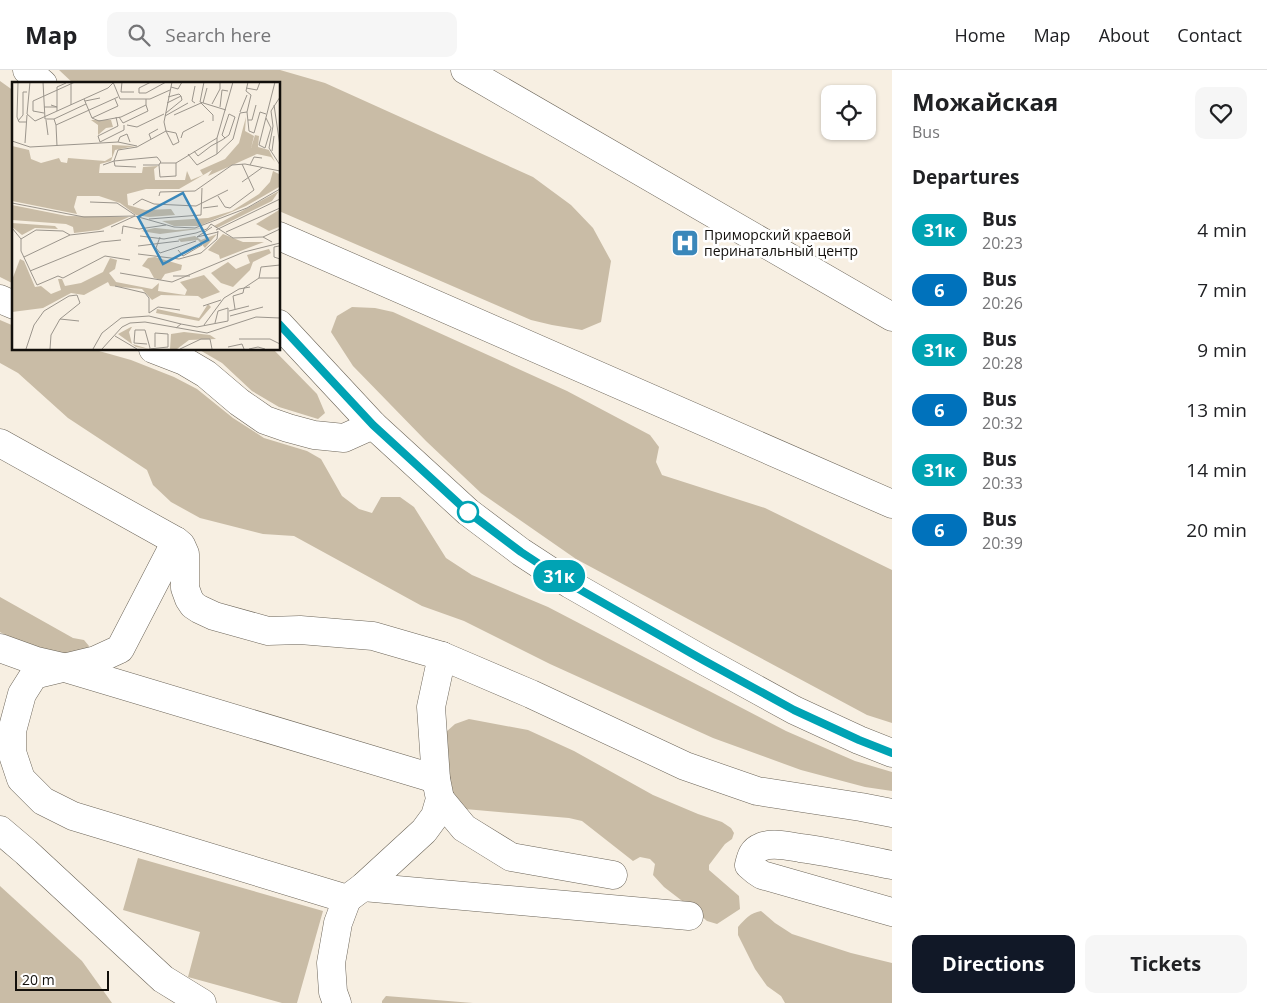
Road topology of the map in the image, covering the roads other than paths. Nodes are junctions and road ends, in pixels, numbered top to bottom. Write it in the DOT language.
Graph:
graph roads {
  1 [pos="27,70"];
  2 [pos="465,70"];
  3 [pos="41,82"];
  4 [pos="280,236"];
  5 [pos="0,299"];
  6 [pos="12,304"];
  7 [pos="892,317"];
  8 [pos="280,325"];
  9 [pos="156,350"];
  10 [pos="373,425"];
  11 [pos="0,443"];
  12 [pos="892,504"];
  13 [pos="176,541"];
  14 [pos="0,648"];
  15 [pos="442,656"];
  16 [pos="62,667"];
  17 [pos="6,752"];
  18 [pos="892,753"];
  19 [pos="438,789"];
  20 [pos="892,814"];
  21 [pos="0,830"];
  22 [pos="892,865"];
  23 [pos="613,875"];
  24 [pos="355,893"];
  25 [pos="892,912"];
  26 [pos="689,916"];
  27 [pos="202,1003"];
  28 [pos="337,1003"];
  1 -- 3 [label="main road"];
  2 -- 7 [label="main road"];
  4 -- 12 [label="main road"];
  5 -- 6 [label="main road"];
  8 -- 10 [label="main road"];
  9 -- 10 [label="main road"];
  10 -- 18 [label="main road"];
  11 -- 13 [label="main road"];
  13 -- 15 [label="main road"];
  13 -- 16 [label="main road"];
  14 -- 16 [label="main road"];
  15 -- 19 [label="main road"];
  15 -- 20 [label="main road"];
  16 -- 17 [label="main road"];
  16 -- 19 [label="main road"];
  17 -- 24 [label="main road"];
  19 -- 23 [label="main road"];
  19 -- 24 [label="main road"];
  21 -- 27 [label="main road"];
  22 -- 25 [label="main road"];
  24 -- 26 [label="main road"];
  24 -- 28 [label="main road"];
}
